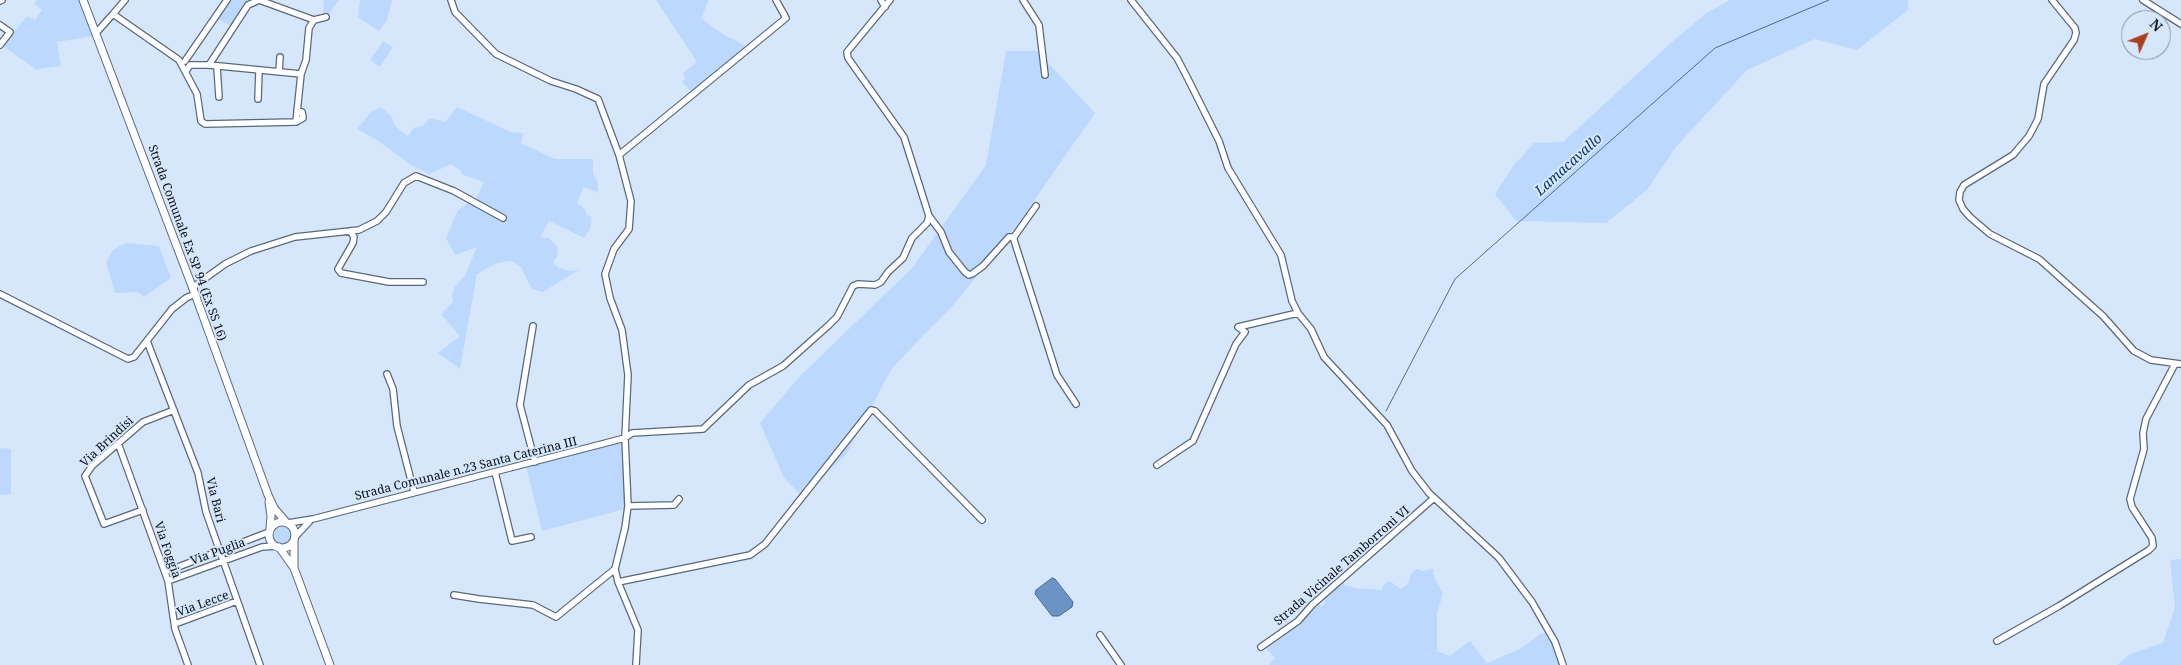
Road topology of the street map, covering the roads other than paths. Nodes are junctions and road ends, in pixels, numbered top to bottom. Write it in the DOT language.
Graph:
graph roads {
  1 [pos="83,0"];
  2 [pos="125,0"];
  3 [pos="226,0"];
  4 [pos="451,0"];
  5 [pos="776,0"];
  6 [pos="881,0"];
  7 [pos="890,0"];
  8 [pos="1023,0"];
  9 [pos="1132,0"];
  10 [pos="2052,0"];
  11 [pos="2143,0"];
  12 [pos="885,7"];
  13 [pos="113,14"];
  14 [pos="326,18"];
  15 [pos="314,20"];
  16 [pos="2181,24"];
  17 [pos="0,25"];
  18 [pos="96,33"];
  19 [pos="0,45"];
  20 [pos="280,57"];
  21 [pos="182,61"];
  22 [pos="190,65"];
  23 [pos="208,65"];
  24 [pos="217,67"];
  25 [pos="186,71"];
  26 [pos="259,71"];
  27 [pos="279,72"];
  28 [pos="301,74"];
  29 [pos="1045,75"];
  30 [pos="219,97"];
  31 [pos="258,99"];
  32 [pos="619,155"];
  33 [pos="1036,206"];
  34 [pos="930,216"];
  35 [pos="503,218"];
  36 [pos="350,231"];
  37 [pos="1014,237"];
  38 [pos="423,282"];
  39 [pos="194,291"];
  40 [pos="0,294"];
  41 [pos="1298,312"];
  42 [pos="533,326"];
  43 [pos="147,341"];
  44 [pos="2178,364"];
  45 [pos="387,374"];
  46 [pos="1076,404"];
  47 [pos="174,410"];
  48 [pos="625,438"];
  49 [pos="118,443"];
  50 [pos="535,462"];
  51 [pos="1157,465"];
  52 [pos="495,472"];
  53 [pos="414,492"];
  54 [pos="268,494"];
  55 [pos="1434,498"];
  56 [pos="679,499"];
  57 [pos="628,506"];
  58 [pos="143,510"];
  59 [pos="313,519"];
  60 [pos="982,520"];
  61 [pos="287,523"];
  62 [pos="270,531"];
  63 [pos="531,537"];
  64 [pos="294,539"];
  65 [pos="278,547"];
  66 [pos="220,552"];
  67 [pos="222,561"];
  68 [pos="294,568"];
  69 [pos="615,569"];
  70 [pos="165,572"];
  71 [pos="168,580"];
  72 [pos="618,582"];
  73 [pos="454,595"];
  74 [pos="237,602"];
  75 [pos="175,624"];
  76 [pos="1100,635"];
  77 [pos="1997,641"];
  78 [pos="1261,647"];
  79 [pos="188,665"];
  80 [pos="260,665"];
  81 [pos="330,665"];
  82 [pos="636,665"];
  83 [pos="1122,665"];
  84 [pos="1563,665"];
  1 -- 18 [label="main road, Strada Comunale Ex SP 94 (Ex SS 16)"];
  2 -- 13 [label="street"];
  3 -- 21 [label="street"];
  4 -- 32 [label="street"];
  5 -- 32 [label="street"];
  6 -- 12 [label="street"];
  7 -- 12 [label="street"];
  8 -- 29 [label="street"];
  9 -- 41 [label="street"];
  10 -- 44 [label="street"];
  11 -- 16 [label="street"];
  12 -- 34 [label="street"];
  13 -- 18 [label="street"];
  13 -- 21 [label="street"];
  14 -- 15 [label="street"];
  15 -- 23 [label="street"];
  15 -- 28 [label="street"];
  17 -- 19 [label="street"];
  18 -- 39 [label="main road, Strada Comunale Ex SP 94 (Ex SS 16)"];
  20 -- 27 [label="street"];
  21 -- 22 [label="street"];
  21 -- 25 [label="street"];
  22 -- 23 [label="street"];
  22 -- 25 [label="street"];
  23 -- 24 [label="street"];
  24 -- 26 [label="street"];
  24 -- 30 [label="street"];
  25 -- 28 [label="street"];
  26 -- 27 [label="street"];
  26 -- 31 [label="street"];
  27 -- 28 [label="street"];
  32 -- 48 [label="street"];
  33 -- 37 [label="street"];
  34 -- 37 [label="street"];
  34 -- 48 [label="street, Strada Comunale n.23 Santa Caterina III"];
  35 -- 36 [label="street"];
  36 -- 38 [label="street"];
  36 -- 39 [label="street"];
  37 -- 46 [label="street"];
  39 -- 43 [label="street"];
  39 -- 54 [label="main road, Strada Comunale Ex SP 94 (Ex SS 16)"];
  40 -- 43 [label="street"];
  41 -- 51 [label="street"];
  41 -- 55 [label="street"];
  42 -- 50 [label="street"];
  43 -- 47 [label="street, Via Bari"];
  44 -- 77 [label="street"];
  45 -- 53 [label="street"];
  47 -- 49 [label="street, Via Brindisi"];
  47 -- 66 [label="street, Via Bari"];
  48 -- 50 [label="street, Strada Comunale n.23 Santa Caterina III"];
  48 -- 57 [label="street"];
  49 -- 58 [label="street, Via Foggia"];
  49 -- 58 [label="street, Via Brindisi"];
  50 -- 52 [label="street, Strada Comunale n.23 Santa Caterina III"];
  52 -- 53 [label="street, Strada Comunale n.23 Santa Caterina III"];
  52 -- 63 [label="street"];
  53 -- 59 [label="street, Strada Comunale n.23 Santa Caterina III"];
  54 -- 61 [label="main road, Strada Comunale Ex SP 94 (Ex SS 16)"];
  54 -- 62 [label="main road, Strada Comunale Ex SP 94 (Ex SS 16)"];
  55 -- 78 [label="street, Strada Vicinale Tamborroni VI"];
  55 -- 84 [label="street"];
  56 -- 57 [label="street"];
  57 -- 69 [label="street"];
  58 -- 70 [label="street, Via Foggia"];
  59 -- 61 [label="street, Strada Comunale n.23 Santa Caterina III"];
  59 -- 64 [label="street"];
  60 -- 72 [label="street"];
  61 -- 62 [label="main road"];
  61 -- 64 [label="main road"];
  62 -- 65 [label="main road"];
  62 -- 66 [label="street, Via Puglia"];
  64 -- 65 [label="main road"];
  64 -- 68 [label="main road"];
  65 -- 67 [label="street, Via Puglia"];
  65 -- 68 [label="main road"];
  66 -- 67 [label="street, Via Bari"];
  66 -- 70 [label="street, Via Puglia"];
  67 -- 71 [label="street, Via Puglia"];
  67 -- 74 [label="street, Via Bari"];
  68 -- 81 [label="main road"];
  69 -- 72 [label="street"];
  69 -- 73 [label="street"];
  70 -- 71 [label="street, Via Foggia"];
  71 -- 75 [label="street, Via Foggia"];
  72 -- 82 [label="street"];
  74 -- 75 [label="street, Via Lecce"];
  74 -- 80 [label="street, Via Bari"];
  75 -- 79 [label="street, Via Foggia"];
  76 -- 83 [label="street"];
}
